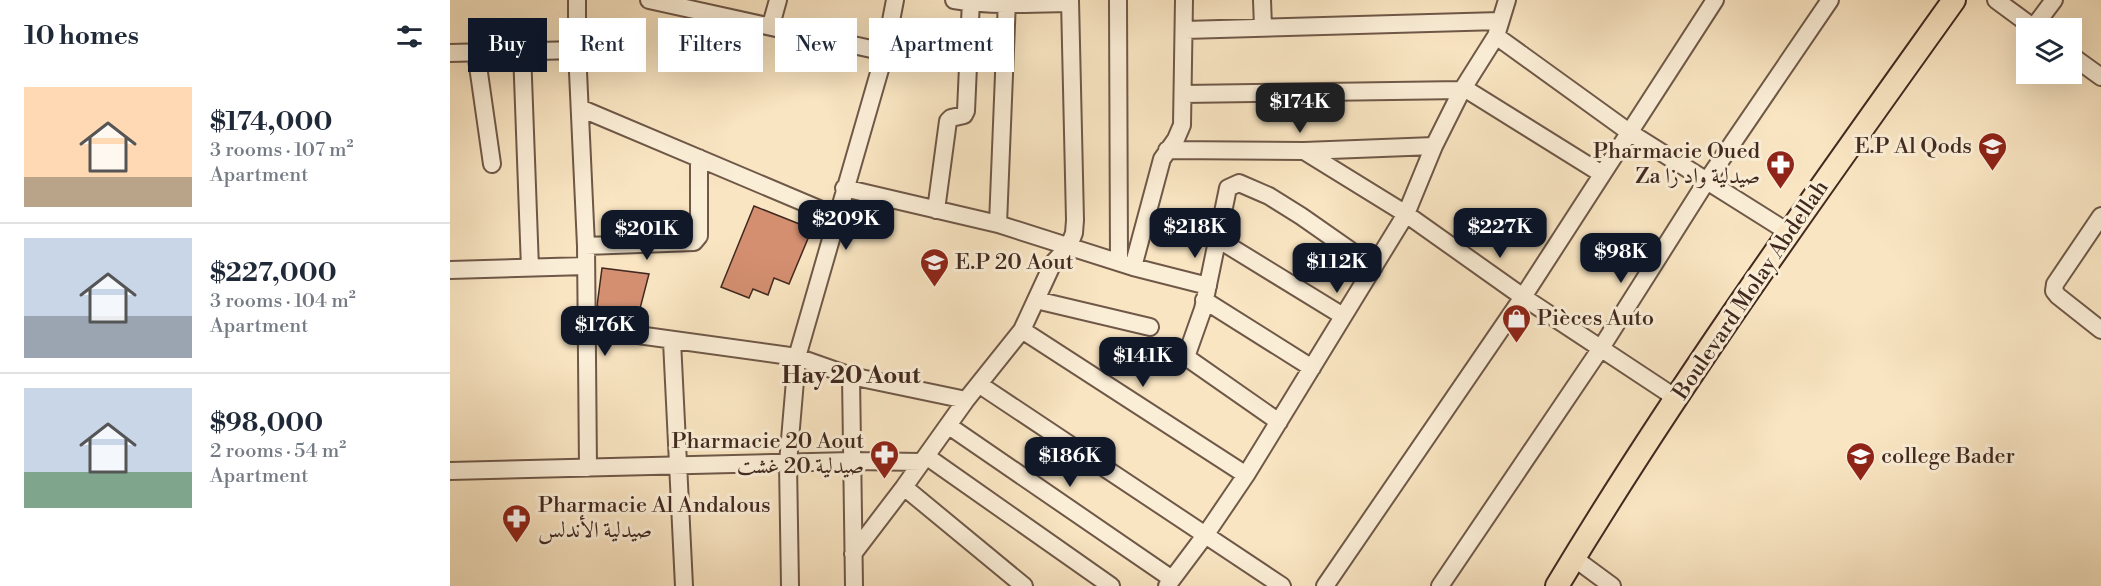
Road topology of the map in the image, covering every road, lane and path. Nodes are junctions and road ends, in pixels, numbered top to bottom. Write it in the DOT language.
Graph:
graph roads {
  1 [pos="578,0"];
  2 [pos="649,0"];
  3 [pos="778,0"];
  4 [pos="895,0"];
  5 [pos="954,0"];
  6 [pos="1118,0"];
  7 [pos="1184,0"];
  8 [pos="1262,0"];
  9 [pos="1507,0"];
  10 [pos="1715,0"];
  11 [pos="1830,0"];
  12 [pos="1954,0"];
  13 [pos="1996,0"];
  14 [pos="2054,0"];
  15 [pos="971,1"];
  16 [pos="1070,1"];
  17 [pos="1007,2"];
  18 [pos="578,18"];
  19 [pos="892,18"];
  20 [pos="2020,18"];
  21 [pos="2041,18"];
  22 [pos="771,25"];
  23 [pos="1263,27"];
  24 [pos="1498,29"];
  25 [pos="1185,30"];
  26 [pos="869,48"];
  27 [pos="468,52"];
  28 [pos="450,53"];
  29 [pos="2082,63"];
  30 [pos="479,72"];
  31 [pos="523,72"];
  32 [pos="578,72"];
  33 [pos="879,72"];
  34 [pos="2101,77"];
  35 [pos="1463,89"];
  36 [pos="1183,94"];
  37 [pos="580,108"];
  38 [pos="1629,132"];
  39 [pos="1434,146"];
  40 [pos="1167,150"];
  41 [pos="1304,151"];
  42 [pos="699,158"];
  43 [pos="492,164"];
  44 [pos="1602,174"];
  45 [pos="1706,182"];
  46 [pos="844,188"];
  47 [pos="936,210"];
  48 [pos="1406,214"];
  49 [pos="2101,216"];
  50 [pos="838,218"];
  51 [pos="998,224"];
  52 [pos="1788,232"];
  53 [pos="1216,238"];
  54 [pos="586,246"];
  55 [pos="1069,246"];
  56 [pos="1126,265"];
  57 [pos="586,266"];
  58 [pos="530,267"];
  59 [pos="1374,267"];
  60 [pos="450,270"];
  61 [pos="1206,293"];
  62 [pos="1523,297"];
  63 [pos="1036,300"];
  64 [pos="1344,316"];
  65 [pos="2099,325"];
  66 [pos="1150,327"];
  67 [pos="587,328"];
  68 [pos="1022,330"];
  69 [pos="672,340"];
  70 [pos="1601,348"];
  71 [pos="797,357"];
  72 [pos="1312,368"];
  73 [pos="851,376"];
  74 [pos="980,385"];
  75 [pos="1676,398"];
  76 [pos="966,400"];
  77 [pos="1280,422"];
  78 [pos="949,426"];
  79 [pos="924,459"];
  80 [pos="851,461"];
  81 [pos="788,463"];
  82 [pos="678,466"];
  83 [pos="588,468"];
  84 [pos="450,471"];
  85 [pos="1246,475"];
  86 [pos="904,487"];
  87 [pos="1206,534"];
  88 [pos="853,554"];
  89 [pos="1574,558"];
  90 [pos="1169,582"];
  91 [pos="684,586"];
  92 [pos="790,586"];
  93 [pos="854,586"];
  94 [pos="1024,586"];
  95 [pos="1111,586"];
  96 [pos="1282,586"];
  97 [pos="1325,586"];
  98 [pos="1440,586"];
  99 [pos="1557,586"];
  100 [pos="1612,586"];
  1 -- 18 [label="street"];
  2 -- 22 [label="street"];
  3 -- 22 [label="street"];
  4 -- 19 [label="street"];
  5 -- 15 [label="street"];
  6 -- 56 [label="street"];
  7 -- 25 [label="street"];
  8 -- 23 [label="street"];
  9 -- 24 [label="street"];
  10 -- 38 [label="street"];
  11 -- 45 [label="street"];
  12 -- 52 [label="main road, Boulevard Molay Abdellah"];
  13 -- 20 [label="street"];
  14 -- 21 [label="street"];
  15 -- 17 [label="street"];
  15 -- 47 [label="street"];
  16 -- 17 [label="street"];
  16 -- 55 [label="street"];
  17 -- 51 [label="street"];
  22 -- 26 [label="street"];
  23 -- 24 [label="street"];
  23 -- 25 [label="street"];
  24 -- 35 [label="street"];
  24 -- 38 [label="street"];
  25 -- 36 [label="street"];
  27 -- 28 [label="street"];
  29 -- 34 [label="street"];
  30 -- 43 [label="street"];
  31 -- 58 [label="street"];
  32 -- 37 [label="street"];
  33 -- 46 [label="street"];
  35 -- 36 [label="street"];
  35 -- 39 [label="street"];
  35 -- 44 [label="street"];
  36 -- 40 [label="street"];
  37 -- 42 [label="street"];
  37 -- 54 [label="street"];
  38 -- 44 [label="street"];
  38 -- 45 [label="street"];
  39 -- 41 [label="street"];
  39 -- 48 [label="street"];
  40 -- 41 [label="street"];
  40 -- 56 [label="street"];
  41 -- 48 [label="street"];
  42 -- 50 [label="street"];
  42 -- 54 [label="street"];
  44 -- 62 [label="street"];
  45 -- 52 [label="street"];
  45 -- 70 [label="street"];
  46 -- 47 [label="street"];
  46 -- 50 [label="street"];
  47 -- 51 [label="street"];
  48 -- 59 [label="street"];
  48 -- 62 [label="street"];
  49 -- 65 [label="street"];
  50 -- 71 [label="street"];
  51 -- 55 [label="street"];
  52 -- 75 [label="main road, Boulevard Molay Abdellah"];
  53 -- 59 [label="street"];
  53 -- 61 [label="street"];
  53 -- 64 [label="street"];
  54 -- 57 [label="street"];
  55 -- 56 [label="street"];
  55 -- 63 [label="street"];
  56 -- 61 [label="street"];
  57 -- 58 [label="street"];
  57 -- 67 [label="street"];
  58 -- 60 [label="street"];
  59 -- 64 [label="street"];
  61 -- 72 [label="street"];
  61 -- 77 [label="street"];
  62 -- 70 [label="street"];
  62 -- 97 [label="street"];
  63 -- 66 [label="street"];
  63 -- 68 [label="street"];
  64 -- 72 [label="street"];
  67 -- 69 [label="street"];
  67 -- 83 [label="street"];
  68 -- 74 [label="street"];
  68 -- 85 [label="street"];
  69 -- 71 [label="street"];
  69 -- 82 [label="street"];
  70 -- 75 [label="street"];
  70 -- 98 [label="street"];
  71 -- 73 [label="street"];
  71 -- 81 [label="street"];
  72 -- 77 [label="street"];
  73 -- 76 [label="street"];
  73 -- 80 [label="street"];
  74 -- 76 [label="street"];
  74 -- 87 [label="street"];
  75 -- 89 [label="main road, Boulevard Molay Abdellah"];
  76 -- 78 [label="street"];
  77 -- 85 [label="street"];
  78 -- 79 [label="street"];
  78 -- 90 [label="street"];
  79 -- 80 [label="street"];
  79 -- 86 [label="street"];
  79 -- 95 [label="street"];
  80 -- 81 [label="street"];
  80 -- 88 [label="street"];
  81 -- 82 [label="street"];
  81 -- 92 [label="street"];
  82 -- 83 [label="street"];
  82 -- 91 [label="street"];
  83 -- 84 [label="street"];
  85 -- 87 [label="street"];
  86 -- 88 [label="street"];
  86 -- 94 [label="street"];
  87 -- 90 [label="street"];
  87 -- 96 [label="street"];
  88 -- 93 [label="street"];
  89 -- 99 [label="main road, Boulevard Molay Abdellah"];
  89 -- 100 [label="street"];
}
